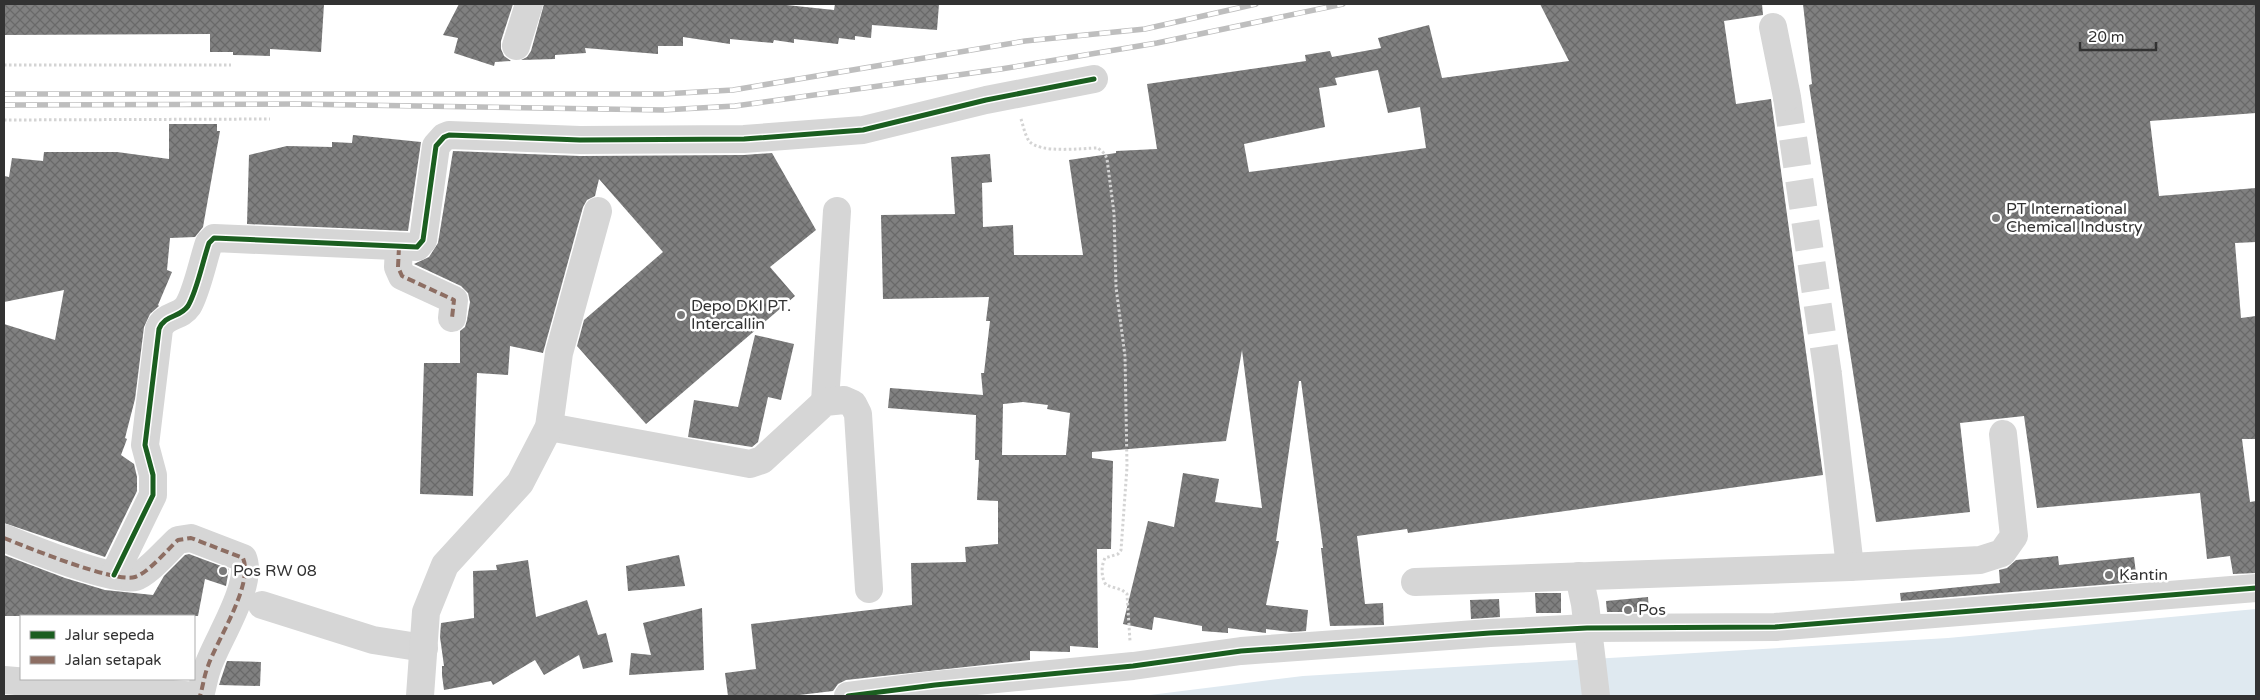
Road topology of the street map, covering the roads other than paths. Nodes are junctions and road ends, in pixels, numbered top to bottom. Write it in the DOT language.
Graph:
graph roads {
  1 [pos="529,4"];
  2 [pos="1774,27"];
  3 [pos="516,46"];
  4 [pos="1094,79"];
  5 [pos="1787,97"];
  6 [pos="598,211"];
  7 [pos="837,211"];
  8 [pos="399,247"];
  9 [pos="452,318"];
  10 [pos="1828,375"];
  11 [pos="825,402"];
  12 [pos="549,427"];
  13 [pos="2003,434"];
  14 [pos="4,538"];
  15 [pos="1850,567"];
  16 [pos="114,576"];
  17 [pos="1579,576"];
  18 [pos="1415,582"];
  19 [pos="2256,588"];
  20 [pos="869,589"];
  21 [pos="262,605"];
  22 [pos="1589,636"];
  23 [pos="424,648"];
  24 [pos="4,680"];
  25 [pos="198,696"];
  26 [pos="420,696"];
  27 [pos="848,696"];
  28 [pos="1596,696"];
  1 -- 3 [label="street"];
  2 -- 5 [label="street"];
  4 -- 8 [label="street"];
  6 -- 12 [label="street"];
  7 -- 11 [label="street"];
  8 -- 9 [label="street"];
  8 -- 16 [label="street"];
  10 -- 15 [label="street"];
  11 -- 12 [label="street"];
  11 -- 20 [label="street"];
  12 -- 23 [label="street"];
  13 -- 15 [label="street"];
  14 -- 16 [label="street"];
  15 -- 17 [label="street"];
  16 -- 25 [label="street"];
  17 -- 18 [label="street"];
  17 -- 22 [label="street"];
  19 -- 22 [label="street"];
  21 -- 23 [label="street"];
  22 -- 27 [label="street"];
  22 -- 28 [label="street"];
  23 -- 26 [label="street"];
  24 -- 25 [label="street"];
}
